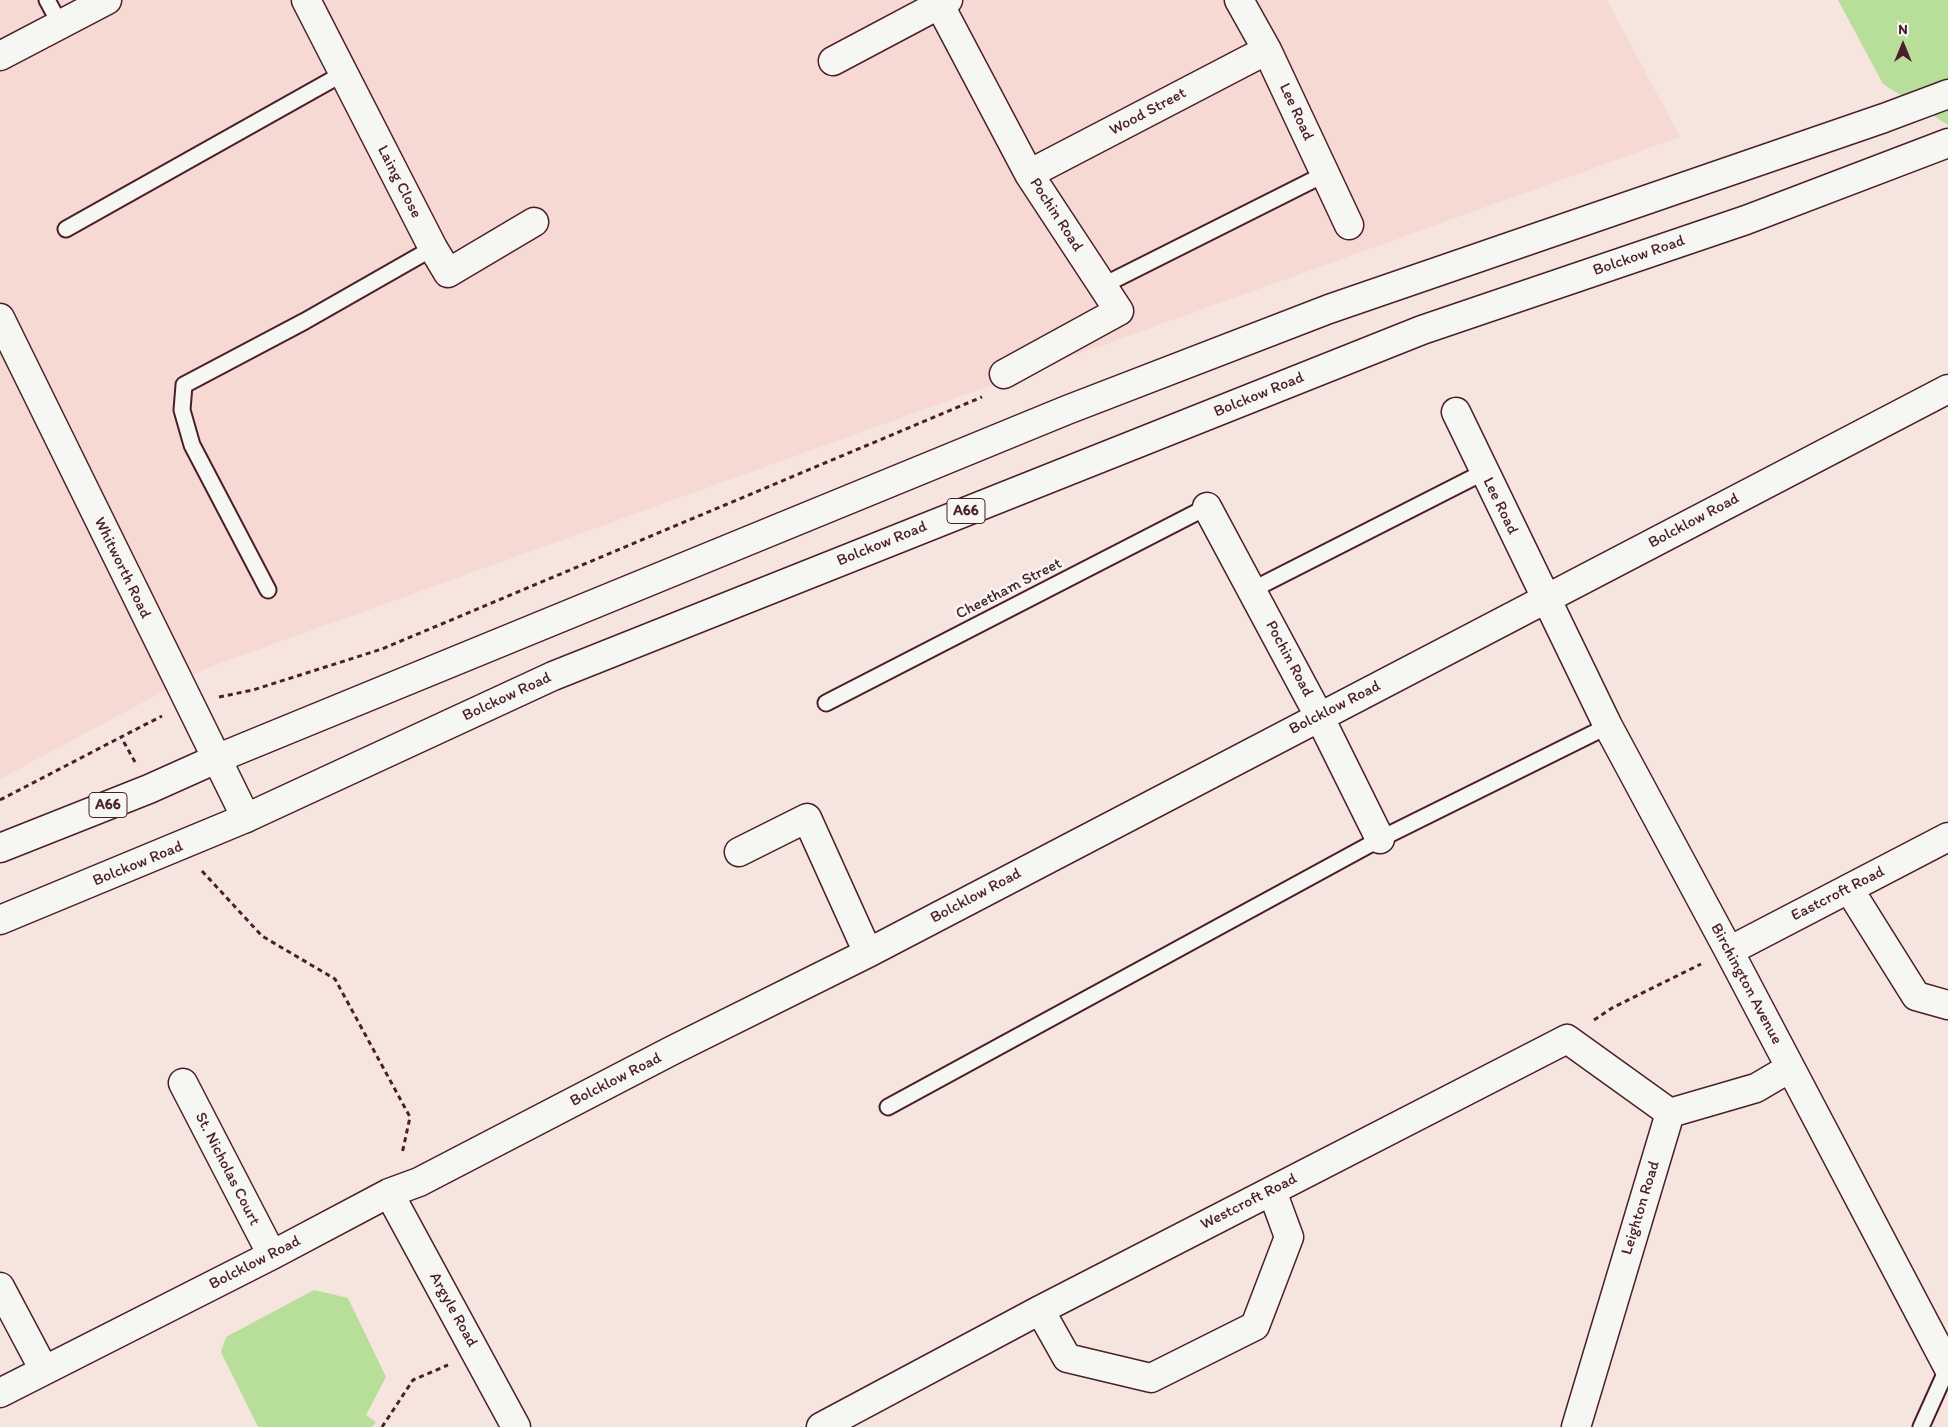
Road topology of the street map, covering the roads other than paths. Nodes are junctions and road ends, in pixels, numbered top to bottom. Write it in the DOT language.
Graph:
graph roads {
  1 [pos="46,0"];
  2 [pos="107,0"];
  3 [pos="306,0"];
  4 [pos="1239,0"];
  5 [pos="941,1"];
  6 [pos="60,24"];
  7 [pos="1267,50"];
  8 [pos="0,56"];
  9 [pos="834,61"];
  10 [pos="344,73"];
  11 [pos="1948,94"];
  12 [pos="1948,143"];
  13 [pos="1029,174"];
  14 [pos="1325,174"];
  15 [pos="534,222"];
  16 [pos="1349,225"];
  17 [pos="66,229"];
  18 [pos="433,248"];
  19 [pos="1102,286"];
  20 [pos="0,318"];
  21 [pos="1004,374"];
  22 [pos="1948,389"];
  23 [pos="1456,412"];
  24 [pos="1484,472"];
  25 [pos="1207,507"];
  26 [pos="268,590"];
  27 [pos="1252,590"];
  28 [pos="1545,599"];
  29 [pos="826,703"];
  30 [pos="1319,716"];
  31 [pos="1608,726"];
  32 [pos="216,760"];
  33 [pos="246,818"];
  34 [pos="1948,837"];
  35 [pos="1380,840"];
  36 [pos="0,848"];
  37 [pos="738,852"];
  38 [pos="1849,889"];
  39 [pos="0,920"];
  40 [pos="1729,951"];
  41 [pos="868,953"];
  42 [pos="1948,1005"];
  43 [pos="1790,1068"];
  44 [pos="183,1083"];
  45 [pos="888,1107"];
  46 [pos="1670,1113"];
  47 [pos="1272,1190"];
  48 [pos="389,1193"];
  49 [pos="272,1255"];
  50 [pos="0,1287"];
  51 [pos="1040,1310"];
  52 [pos="1948,1367"];
  53 [pos="44,1370"];
  54 [pos="0,1393"];
  55 [pos="516,1427"];
  56 [pos="821,1427"];
  57 [pos="1576,1427"];
  58 [pos="1921,1427"];
  1 -- 6 [label="lane"];
  2 -- 6 [label="main road"];
  3 -- 10 [label="main road, Laing Close"];
  4 -- 7 [label="main road, Lee Road"];
  5 -- 9 [label="main road"];
  5 -- 13 [label="main road, Pochin Road"];
  6 -- 8 [label="main road"];
  7 -- 13 [label="main road, Wood Street"];
  7 -- 14 [label="main road, Lee Road"];
  10 -- 17 [label="lane"];
  10 -- 18 [label="main road, Laing Close"];
  11 -- 32 [label="main road, A66"];
  12 -- 33 [label="main road, Bolckow Road / A66"];
  13 -- 19 [label="main road, Pochin Road"];
  14 -- 16 [label="main road, Lee Road"];
  14 -- 19 [label="lane"];
  15 -- 18 [label="main road, Laing Close"];
  18 -- 26 [label="lane"];
  19 -- 21 [label="main road, Pochin Road"];
  20 -- 32 [label="main road, Whitworth Road"];
  22 -- 28 [label="main road, Bolcklow Road"];
  23 -- 24 [label="main road, Lee Road"];
  24 -- 27 [label="lane"];
  24 -- 28 [label="main road, Lee Road"];
  25 -- 27 [label="main road, Pochin Road"];
  25 -- 29 [label="lane, Cheetham Street"];
  27 -- 30 [label="main road, Pochin Road"];
  28 -- 30 [label="main road, Bolcklow Road"];
  28 -- 31 [label="main road, Birchington Avenue"];
  30 -- 35 [label="main road, Pochin Road"];
  30 -- 41 [label="main road, Bolcklow Road"];
  31 -- 35 [label="lane"];
  31 -- 40 [label="main road, Birchington Avenue"];
  32 -- 33 [label="main road, Whitworth Road"];
  32 -- 36 [label="main road, A66"];
  33 -- 39 [label="main road, Bolckow Road / A66"];
  34 -- 38 [label="main road, Eastcroft Road"];
  35 -- 45 [label="lane"];
  37 -- 41 [label="main road"];
  38 -- 40 [label="main road, Eastcroft Road"];
  38 -- 42 [label="main road"];
  40 -- 43 [label="main road, Birchington Avenue"];
  41 -- 48 [label="main road, Bolcklow Road"];
  43 -- 46 [label="main road"];
  43 -- 52 [label="main road, Birchington Avenue"];
  44 -- 49 [label="main road, St. Nicholas Court"];
  46 -- 47 [label="main road, Westcroft Road"];
  46 -- 57 [label="main road, Leighton Road"];
  47 -- 51 [label="main road, Westcroft Road"];
  47 -- 51 [label="main road"];
  48 -- 49 [label="main road, Bolcklow Road"];
  48 -- 55 [label="main road, Argyle Road"];
  49 -- 53 [label="main road, Bolcklow Road"];
  50 -- 53 [label="main road"];
  51 -- 56 [label="main road, Westcroft Road"];
  52 -- 58 [label="lane"];
  53 -- 54 [label="main road, Bolcklow Road"];
}
